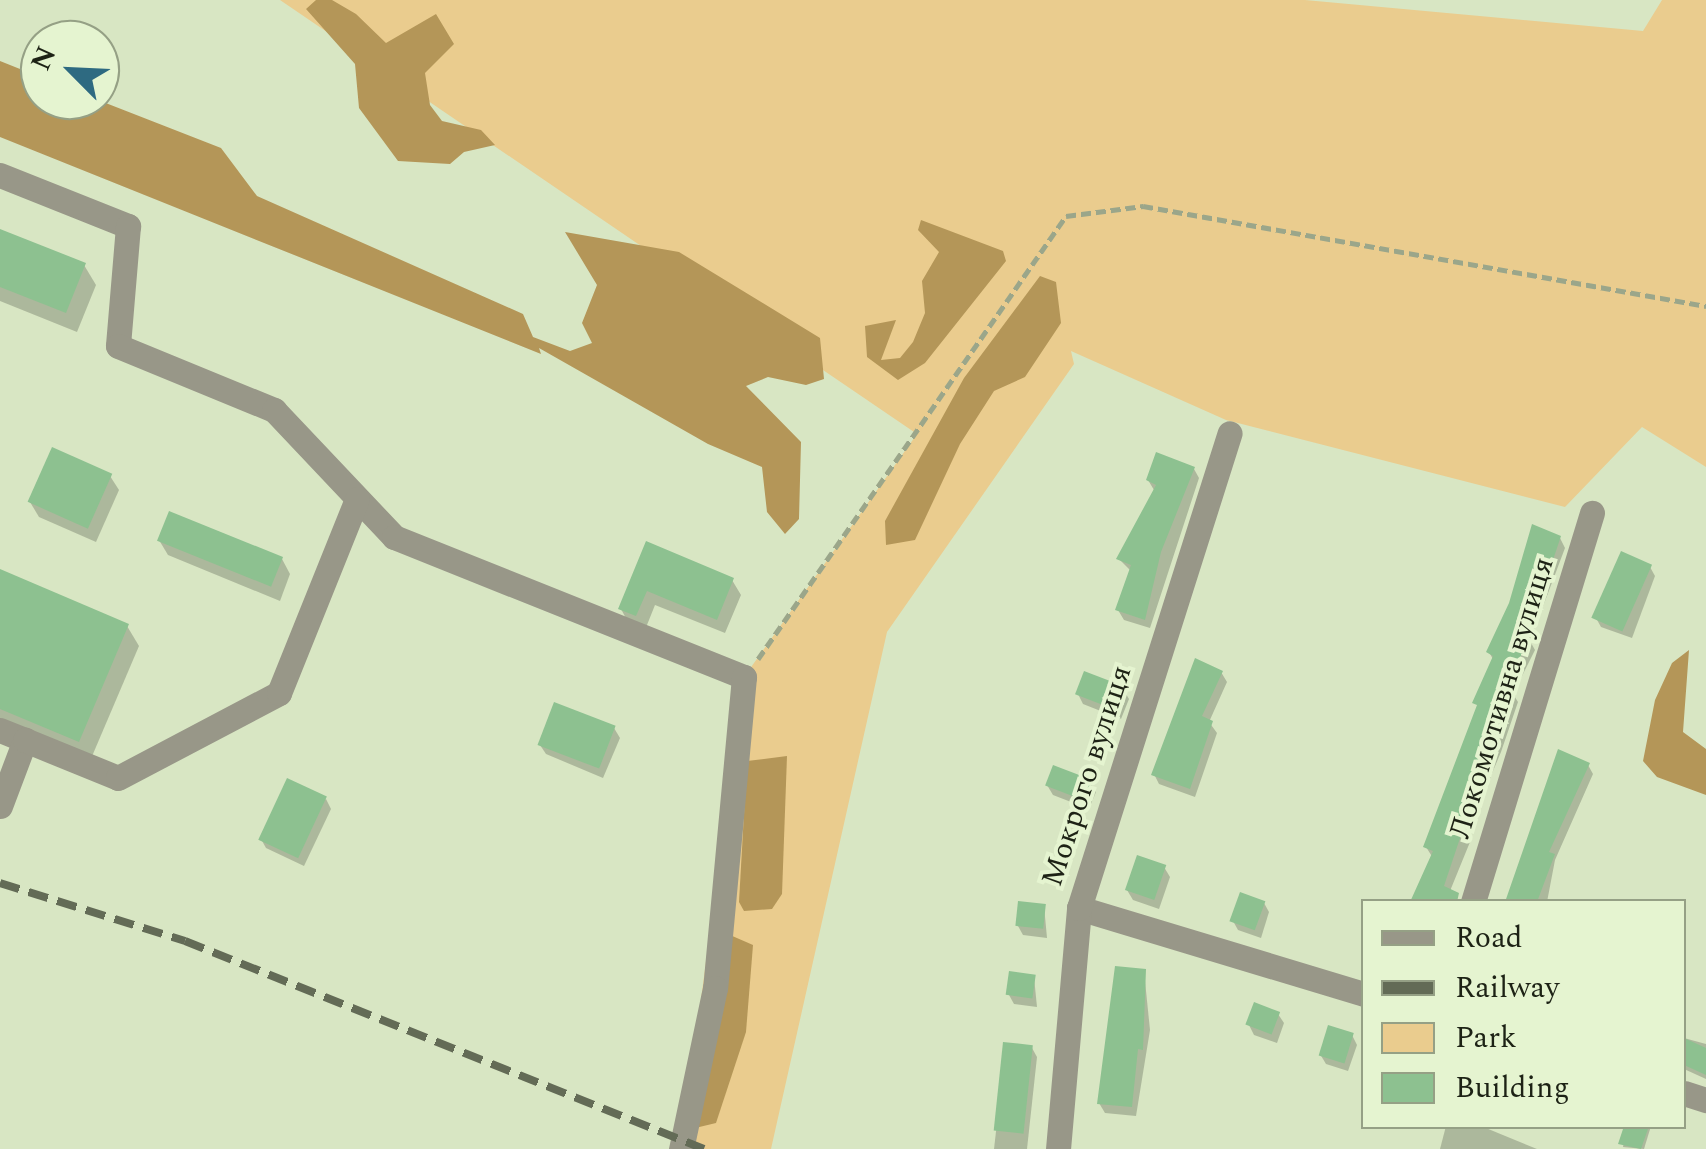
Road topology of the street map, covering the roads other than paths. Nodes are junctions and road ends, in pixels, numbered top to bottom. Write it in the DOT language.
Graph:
graph roads {
  1 [pos="0,175"];
  2 [pos="1230,434"];
  3 [pos="358,499"];
  4 [pos="1592,513"];
  5 [pos="0,730"];
  6 [pos="25,740"];
  7 [pos="0,806"];
  8 [pos="1474,899"];
  9 [pos="1079,908"];
  10 [pos="1361,993"];
  11 [pos="681,1149"];
  12 [pos="1058,1149"];
  1 -- 3 [label="street"];
  2 -- 9 [label="street, Мокрого вулиця"];
  3 -- 6 [label="street"];
  3 -- 11 [label="street"];
  4 -- 8 [label="street, Локомотивна вулиця"];
  5 -- 6 [label="street"];
  6 -- 7 [label="street"];
  9 -- 10 [label="street"];
  9 -- 12 [label="street, Мокрого вулиця"];
}
